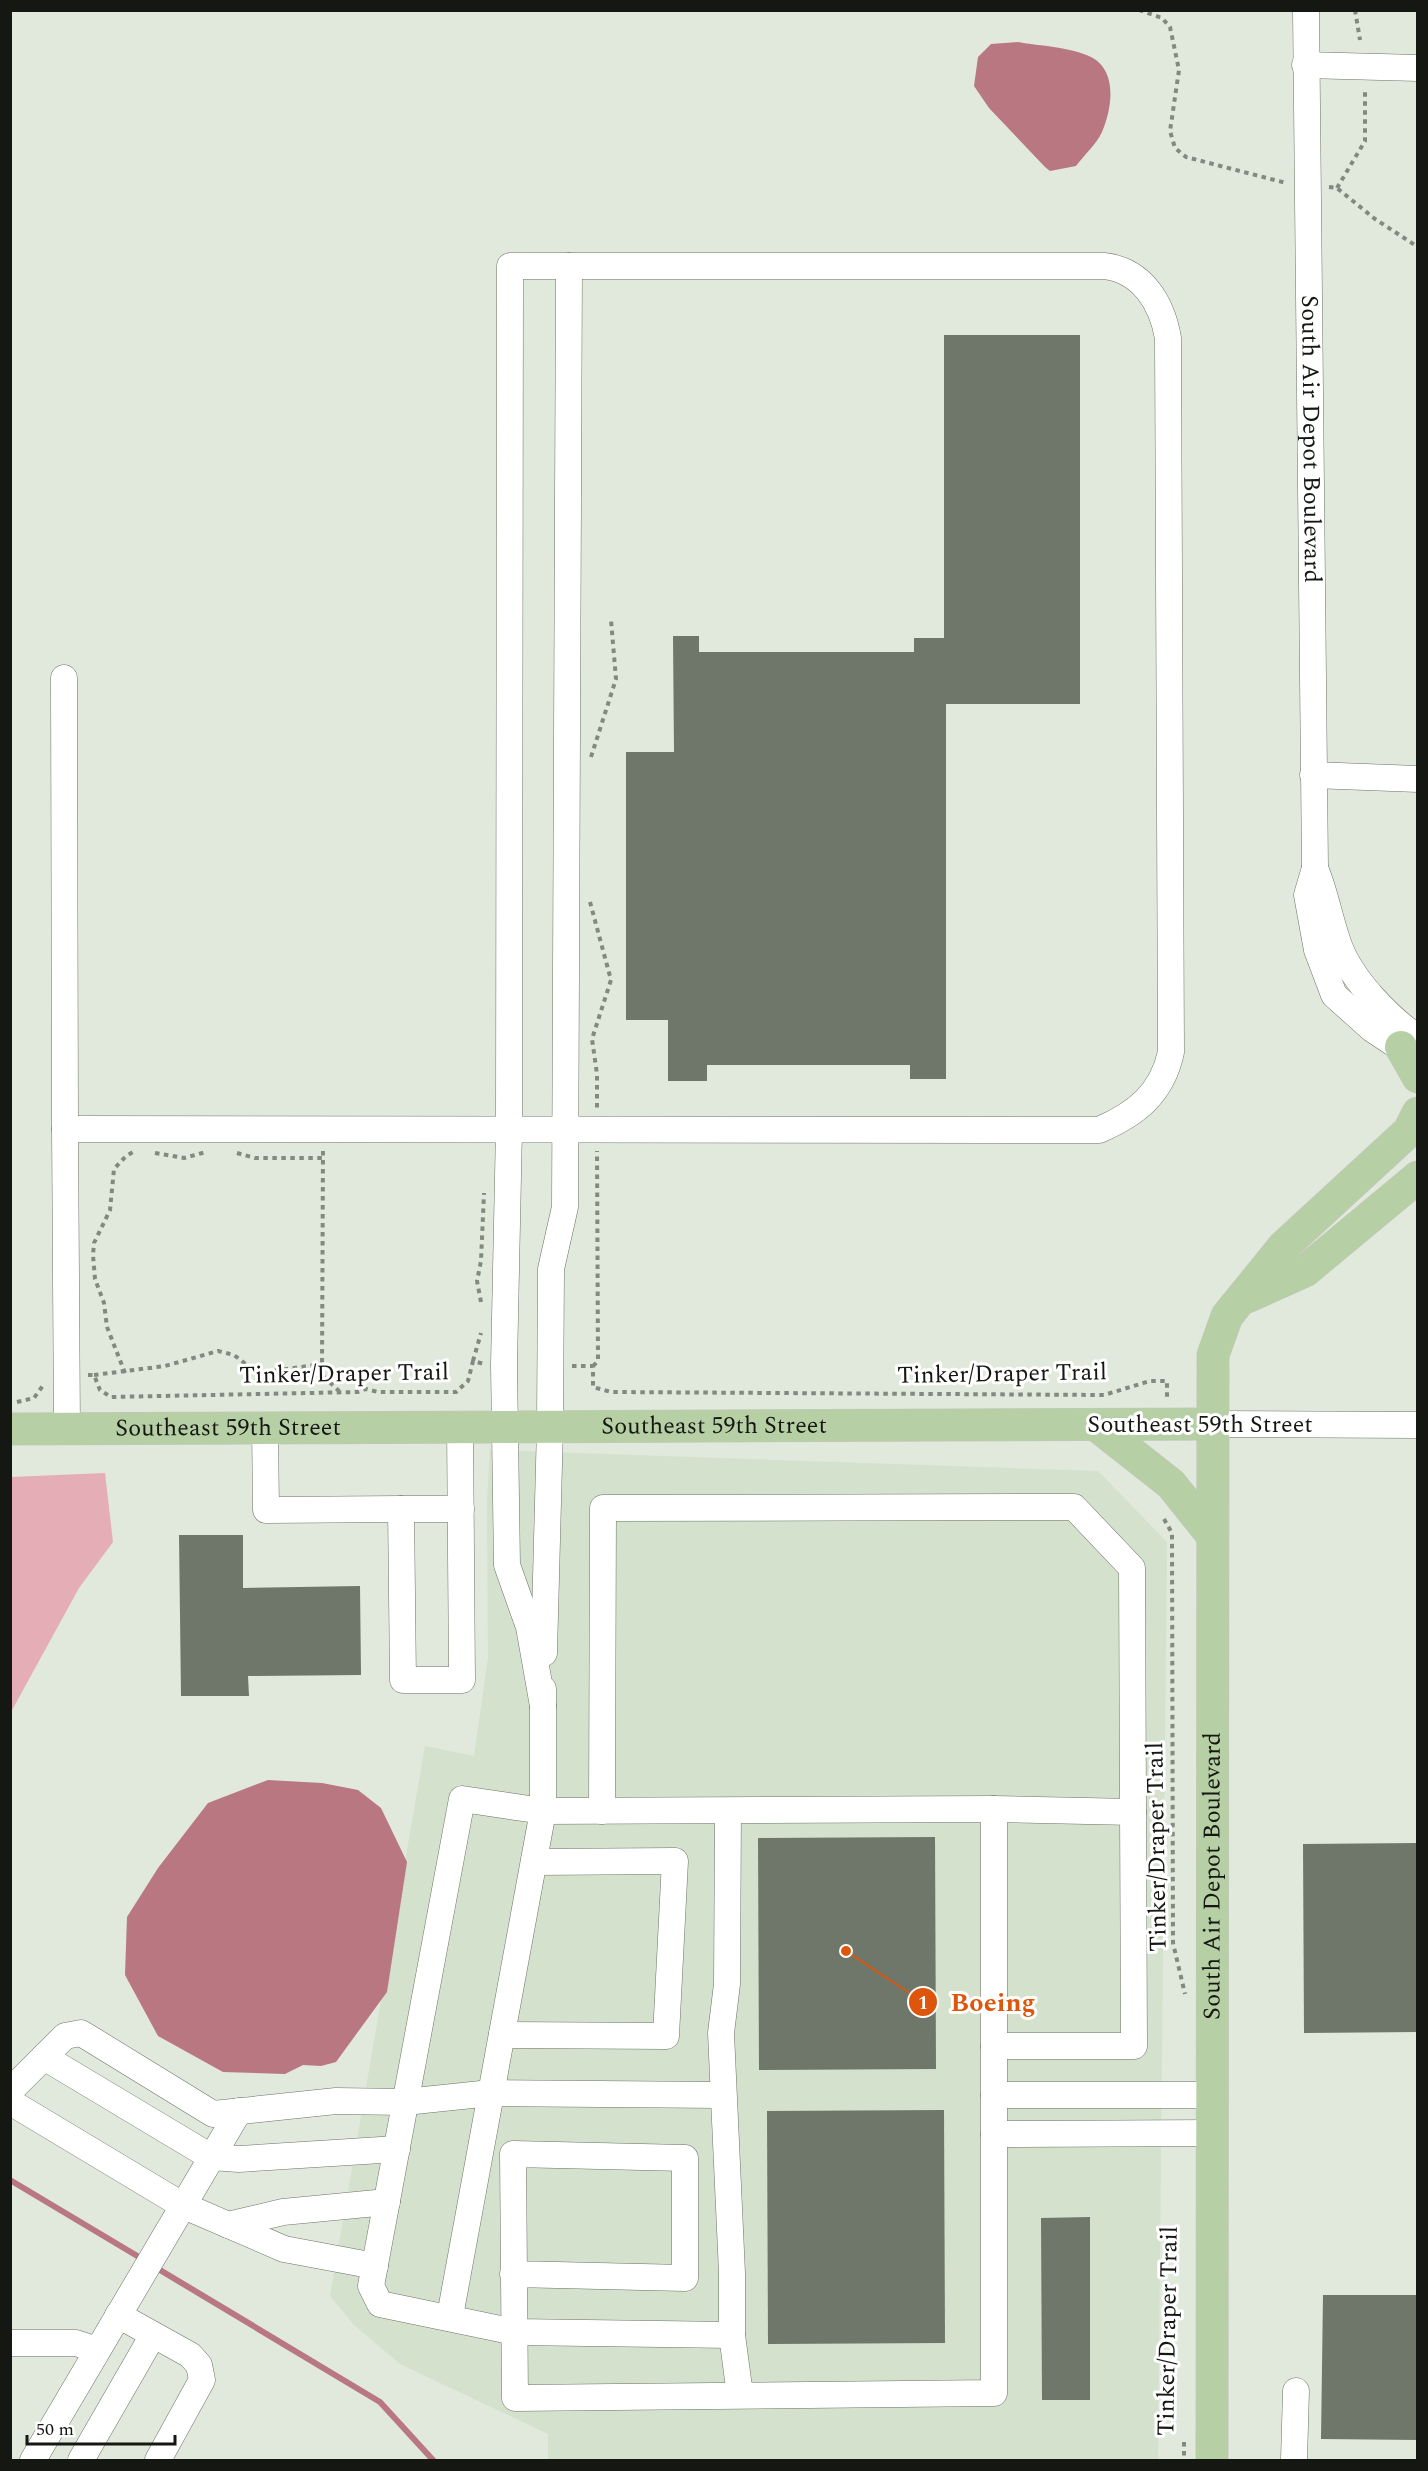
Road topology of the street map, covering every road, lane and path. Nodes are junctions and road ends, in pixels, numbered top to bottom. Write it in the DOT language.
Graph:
graph roads {
  1 [pos="1139,10"];
  2 [pos="1305,10"];
  3 [pos="1355,10"];
  4 [pos="1360,40"];
  5 [pos="1305,65"];
  6 [pos="1418,68"];
  7 [pos="1365,88"];
  8 [pos="1307,186"];
  9 [pos="1337,188"];
  10 [pos="1418,247"];
  11 [pos="569,266"];
  12 [pos="611,620"];
  13 [pos="64,678"];
  14 [pos="590,764"];
  15 [pos="1312,775"];
  16 [pos="1418,779"];
  17 [pos="1315,868"];
  18 [pos="588,893"];
  19 [pos="1413,1042"];
  20 [pos="1418,1077"];
  21 [pos="597,1116"];
  22 [pos="1415,1123"];
  23 [pos="65,1130"];
  24 [pos="509,1130"];
  25 [pos="565,1130"];
  26 [pos="326,1145"];
  27 [pos="143,1150"];
  28 [pos="228,1150"];
  29 [pos="213,1151"];
  30 [pos="597,1151"];
  31 [pos="152,1152"];
  32 [pos="322,1158"];
  33 [pos="1414,1183"];
  34 [pos="484,1187"];
  35 [pos="1241,1300"];
  36 [pos="483,1311"];
  37 [pos="483,1322"];
  38 [pos="474,1361"];
  39 [pos="322,1364"];
  40 [pos="504,1365"];
  41 [pos="550,1365"];
  42 [pos="593,1365"];
  43 [pos="124,1373"];
  44 [pos="67,1375"];
  45 [pos="94,1375"];
  46 [pos="340,1392"];
  47 [pos="10,1402"];
  48 [pos="1167,1424"];
  49 [pos="1211,1424"];
  50 [pos="1096,1425"];
  51 [pos="1418,1425"];
  52 [pos="460,1427"];
  53 [pos="505,1427"];
  54 [pos="550,1427"];
  55 [pos="67,1428"];
  56 [pos="265,1428"];
  57 [pos="10,1429"];
  58 [pos="401,1509"];
  59 [pos="460,1509"];
  60 [pos="1161,1513"];
  61 [pos="1211,1534"];
  62 [pos="543,1706"];
  63 [pos="994,1809"];
  64 [pos="728,1810"];
  65 [pos="602,1811"];
  66 [pos="543,1812"];
  67 [pos="1133,1812"];
  68 [pos="534,1862"];
  69 [pos="1185,2003"];
  70 [pos="502,2035"];
  71 [pos="994,2046"];
  72 [pos="44,2057"];
  73 [pos="491,2093"];
  74 [pos="723,2095"];
  75 [pos="994,2095"];
  76 [pos="1213,2095"];
  77 [pos="405,2102"];
  78 [pos="239,2111"];
  79 [pos="1213,2133"];
  80 [pos="994,2134"];
  81 [pos="397,2149"];
  82 [pos="212,2157"];
  83 [pos="387,2202"];
  84 [pos="182,2205"];
  85 [pos="228,2225"];
  86 [pos="375,2266"];
  87 [pos="513,2274"];
  88 [pos="118,2315"];
  89 [pos="450,2316"];
  90 [pos="515,2332"];
  91 [pos="153,2335"];
  92 [pos="732,2335"];
  93 [pos="15,2350"];
  94 [pos="97,2350"];
  95 [pos="1296,2391"];
  96 [pos="740,2395"];
  97 [pos="1184,2441"];
  98 [pos="33,2460"];
  99 [pos="81,2460"];
  100 [pos="158,2460"];
  101 [pos="1185,2460"];
  102 [pos="1212,2460"];
  103 [pos="1294,2460"];
  1 -- 8 [label="path"];
  2 -- 5 [label="street, South Air Depot Boulevard"];
  3 -- 4 [label="path"];
  5 -- 6 [label="street"];
  5 -- 8 [label="street, South Air Depot Boulevard"];
  7 -- 9 [label="path"];
  8 -- 9 [label="path"];
  8 -- 15 [label="street, South Air Depot Boulevard"];
  9 -- 10 [label="path"];
  11 -- 24 [label="street"];
  11 -- 25 [label="street"];
  11 -- 25 [label="street"];
  12 -- 14 [label="path"];
  13 -- 23 [label="street"];
  15 -- 16 [label="street"];
  15 -- 17 [label="street, South Air Depot Boulevard"];
  17 -- 19 [label="street, South Air Depot Boulevard"];
  17 -- 19 [label="street, South Air Depot Boulevard"];
  18 -- 21 [label="path"];
  19 -- 20 [label="main road"];
  22 -- 35 [label="main road, South Air Depot Boulevard"];
  23 -- 24 [label="street"];
  23 -- 44 [label="street"];
  24 -- 25 [label="street"];
  24 -- 40 [label="street"];
  25 -- 41 [label="street"];
  26 -- 32 [label="path"];
  27 -- 43 [label="path"];
  28 -- 32 [label="path"];
  29 -- 31 [label="path"];
  30 -- 42 [label="path"];
  32 -- 39 [label="path"];
  33 -- 35 [label="main road"];
  34 -- 36 [label="path"];
  35 -- 49 [label="main road, South Air Depot Boulevard"];
  37 -- 38 [label="path"];
  38 -- 40 [label="path, Tinker/Draper Trail"];
  38 -- 46 [label="path, Tinker/Draper Trail"];
  39 -- 43 [label="path"];
  39 -- 46 [label="path"];
  40 -- 53 [label="street"];
  41 -- 42 [label="path"];
  41 -- 54 [label="street"];
  42 -- 48 [label="path, Tinker/Draper Trail"];
  43 -- 45 [label="path"];
  44 -- 45 [label="path"];
  44 -- 47 [label="path"];
  44 -- 55 [label="street"];
  45 -- 46 [label="path, Tinker/Draper Trail"];
  48 -- 49 [label="main road, Southeast 59th Street"];
  48 -- 50 [label="main road, Southeast 59th Street"];
  49 -- 51 [label="street, Southeast 59th Street"];
  49 -- 61 [label="main road, South Air Depot Boulevard"];
  50 -- 54 [label="main road, Southeast 59th Street"];
  50 -- 61 [label="main road"];
  52 -- 53 [label="main road, Southeast 59th Street"];
  52 -- 56 [label="main road, Southeast 59th Street"];
  52 -- 59 [label="street"];
  53 -- 54 [label="main road, Southeast 59th Street"];
  53 -- 62 [label="street"];
  54 -- 62 [label="street"];
  55 -- 56 [label="main road, Southeast 59th Street"];
  55 -- 57 [label="main road, Southeast 59th Street"];
  56 -- 58 [label="street"];
  58 -- 59 [label="street"];
  58 -- 59 [label="street"];
  60 -- 69 [label="path, Tinker/Draper Trail"];
  61 -- 76 [label="main road, South Air Depot Boulevard"];
  62 -- 66 [label="street"];
  63 -- 64 [label="street"];
  63 -- 67 [label="street"];
  63 -- 71 [label="street"];
  64 -- 65 [label="street"];
  64 -- 74 [label="street"];
  65 -- 66 [label="street"];
  65 -- 67 [label="street"];
  66 -- 68 [label="street"];
  66 -- 77 [label="street"];
  67 -- 71 [label="street"];
  68 -- 70 [label="street"];
  68 -- 70 [label="street"];
  70 -- 73 [label="street"];
  71 -- 75 [label="street"];
  72 -- 78 [label="street"];
  72 -- 82 [label="street"];
  72 -- 84 [label="street"];
  73 -- 74 [label="street"];
  73 -- 77 [label="street"];
  73 -- 89 [label="street"];
  74 -- 92 [label="street"];
  75 -- 76 [label="street"];
  75 -- 80 [label="street"];
  76 -- 79 [label="main road, South Air Depot Boulevard"];
  77 -- 78 [label="street"];
  77 -- 81 [label="street"];
  78 -- 82 [label="street"];
  79 -- 80 [label="street"];
  79 -- 102 [label="main road, South Air Depot Boulevard"];
  80 -- 96 [label="street"];
  81 -- 82 [label="street"];
  81 -- 83 [label="street"];
  82 -- 84 [label="street"];
  83 -- 85 [label="street"];
  83 -- 86 [label="street"];
  84 -- 85 [label="street"];
  84 -- 88 [label="street"];
  85 -- 86 [label="street"];
  86 -- 89 [label="street"];
  87 -- 87 [label="street"];
  87 -- 90 [label="street"];
  88 -- 91 [label="street"];
  88 -- 94 [label="street"];
  89 -- 90 [label="street"];
  90 -- 92 [label="street"];
  90 -- 96 [label="street"];
  91 -- 99 [label="street"];
  91 -- 100 [label="street"];
  92 -- 96 [label="street"];
  93 -- 94 [label="street"];
  94 -- 98 [label="street"];
  95 -- 103 [label="street"];
  97 -- 101 [label="path, Tinker/Draper Trail"];
}
